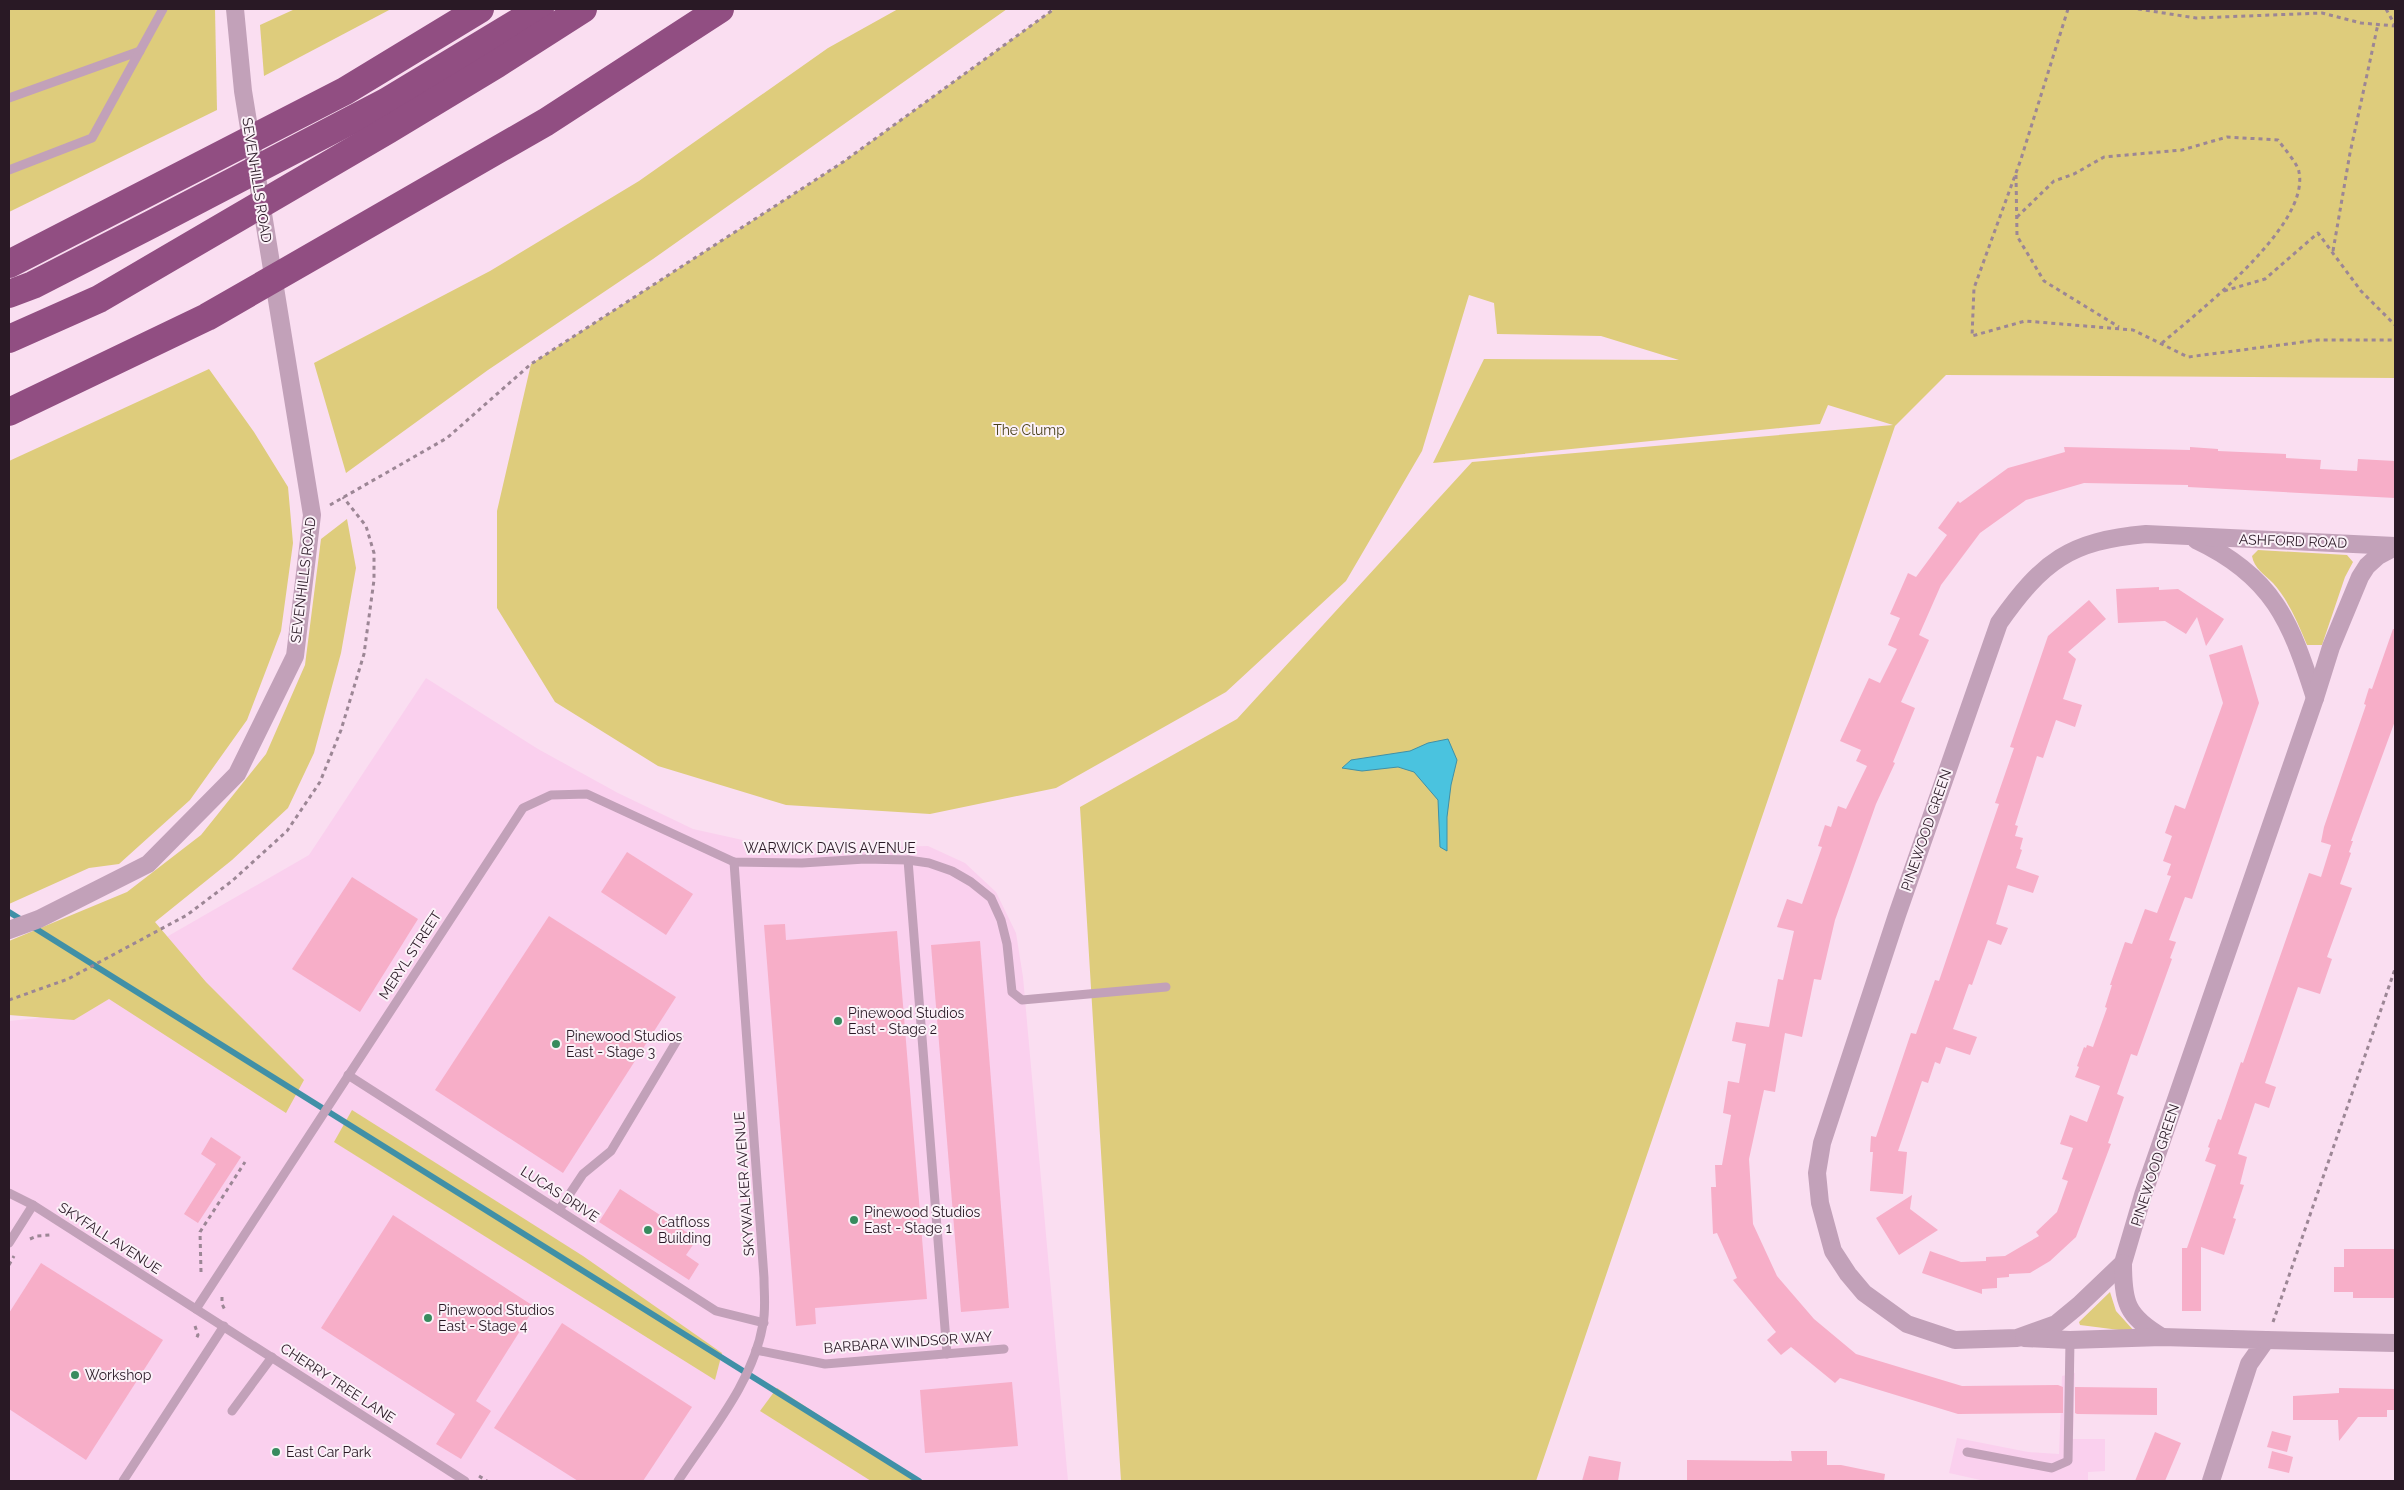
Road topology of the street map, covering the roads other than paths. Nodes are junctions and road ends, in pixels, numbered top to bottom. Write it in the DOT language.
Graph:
graph roads {
  1 [pos="164,9"];
  2 [pos="235,9"];
  3 [pos="480,9"];
  4 [pos="540,9"];
  5 [pos="583,9"];
  6 [pos="720,9"];
  7 [pos="140,52"];
  8 [pos="9,98"];
  9 [pos="388,130"];
  10 [pos="9,170"];
  11 [pos="9,264"];
  12 [pos="9,294"];
  13 [pos="9,309"];
  14 [pos="9,339"];
  15 [pos="9,412"];
  16 [pos="2190,537"];
  17 [pos="2395,546"];
  18 [pos="2316,698"];
  19 [pos="908,860"];
  20 [pos="734,862"];
  21 [pos="13,929"];
  22 [pos="1166,987"];
  23 [pos="679,1037"];
  24 [pos="348,1075"];
  25 [pos="9,1193"];
  26 [pos="33,1205"];
  27 [pos="559,1210"];
  28 [pos="9,1243"];
  29 [pos="2123,1263"];
  30 [pos="196,1308"];
  31 [pos="764,1323"];
  32 [pos="224,1326"];
  33 [pos="2162,1337"];
  34 [pos="2017,1338"];
  35 [pos="2070,1340"];
  36 [pos="2266,1340"];
  37 [pos="2395,1343"];
  38 [pos="1004,1349"];
  39 [pos="756,1350"];
  40 [pos="947,1354"];
  41 [pos="272,1357"];
  42 [pos="232,1411"];
  43 [pos="1968,1452"];
  44 [pos="124,1481"];
  45 [pos="465,1481"];
  46 [pos="678,1481"];
  47 [pos="2211,1481"];
  1 -- 7 [label="lane"];
  2 -- 21 [label="street, SEVENHILLS ROAD"];
  3 -- 11 [label="highway"];
  4 -- 12 [label="highway"];
  5 -- 9 [label="highway"];
  6 -- 15 [label="highway"];
  7 -- 8 [label="lane"];
  7 -- 10 [label="lane"];
  9 -- 13 [label="highway"];
  9 -- 14 [label="highway"];
  16 -- 17 [label="street, ASHFORD ROAD"];
  16 -- 18 [label="street, PINEWOOD GREEN"];
  16 -- 34 [label="street, PINEWOOD GREEN"];
  17 -- 18 [label="street, PINEWOOD GREEN"];
  18 -- 29 [label="street, PINEWOOD GREEN"];
  19 -- 20 [label="lane, WARWICK DAVIS AVENUE"];
  19 -- 22 [label="lane, WARWICK DAVIS AVENUE"];
  19 -- 40 [label="lane"];
  20 -- 24 [label="lane, MERYL STREET"];
  20 -- 31 [label="lane, SKYWALKER AVENUE"];
  23 -- 27 [label="lane"];
  24 -- 27 [label="lane, LUCAS DRIVE"];
  24 -- 30 [label="lane, MERYL STREET"];
  25 -- 26 [label="lane, SKYFALL AVENUE"];
  26 -- 28 [label="lane"];
  26 -- 30 [label="lane, SKYFALL AVENUE"];
  27 -- 31 [label="lane, LUCAS DRIVE"];
  29 -- 33 [label="street, PINEWOOD GREEN"];
  29 -- 34 [label="street, PINEWOOD GREEN"];
  30 -- 32 [label="lane, CHERRY TREE LANE"];
  31 -- 39 [label="lane, SKYWALKER AVENUE"];
  32 -- 41 [label="lane, CHERRY TREE LANE"];
  32 -- 44 [label="lane"];
  33 -- 35 [label="street, PINEWOOD GREEN"];
  33 -- 36 [label="street, PINEWOOD GREEN"];
  34 -- 35 [label="street, PINEWOOD GREEN"];
  35 -- 43 [label="lane"];
  36 -- 37 [label="street, PINEWOOD GREEN"];
  36 -- 47 [label="street"];
  38 -- 40 [label="lane, BARBARA WINDSOR WAY"];
  39 -- 40 [label="lane, BARBARA WINDSOR WAY"];
  39 -- 46 [label="lane, SKYWALKER AVENUE"];
  41 -- 42 [label="lane"];
  41 -- 45 [label="lane, CHERRY TREE LANE"];
}
